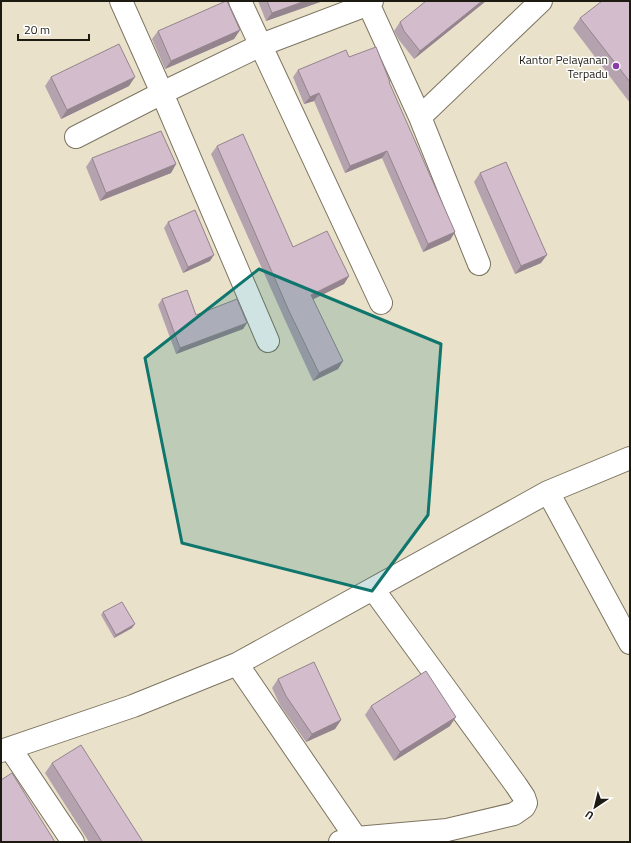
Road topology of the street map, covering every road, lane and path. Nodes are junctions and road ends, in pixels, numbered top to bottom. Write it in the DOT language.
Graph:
graph roads {
  1 [pos="121,1"];
  2 [pos="240,1"];
  3 [pos="542,1"];
  4 [pos="369,2"];
  5 [pos="261,45"];
  6 [pos="162,93"];
  7 [pos="420,116"];
  8 [pos="76,137"];
  9 [pos="479,264"];
  10 [pos="381,303"];
  11 [pos="268,341"];
  12 [pos="630,458"];
  13 [pos="548,492"];
  14 [pos="373,589"];
  15 [pos="630,643"];
  16 [pos="237,664"];
  17 [pos="5,750"];
  18 [pos="348,840"];
  19 [pos="73,842"];
  1 -- 6 [label="street"];
  2 -- 5 [label="street"];
  3 -- 7 [label="street"];
  4 -- 5 [label="street"];
  4 -- 7 [label="street"];
  5 -- 6 [label="street"];
  5 -- 10 [label="street"];
  6 -- 8 [label="street"];
  6 -- 11 [label="street"];
  7 -- 9 [label="street"];
  12 -- 13 [label="street"];
  13 -- 14 [label="street"];
  13 -- 15 [label="street"];
  14 -- 16 [label="street"];
  14 -- 18 [label="street"];
  16 -- 17 [label="street"];
  16 -- 18 [label="street"];
  17 -- 19 [label="street"];
}
